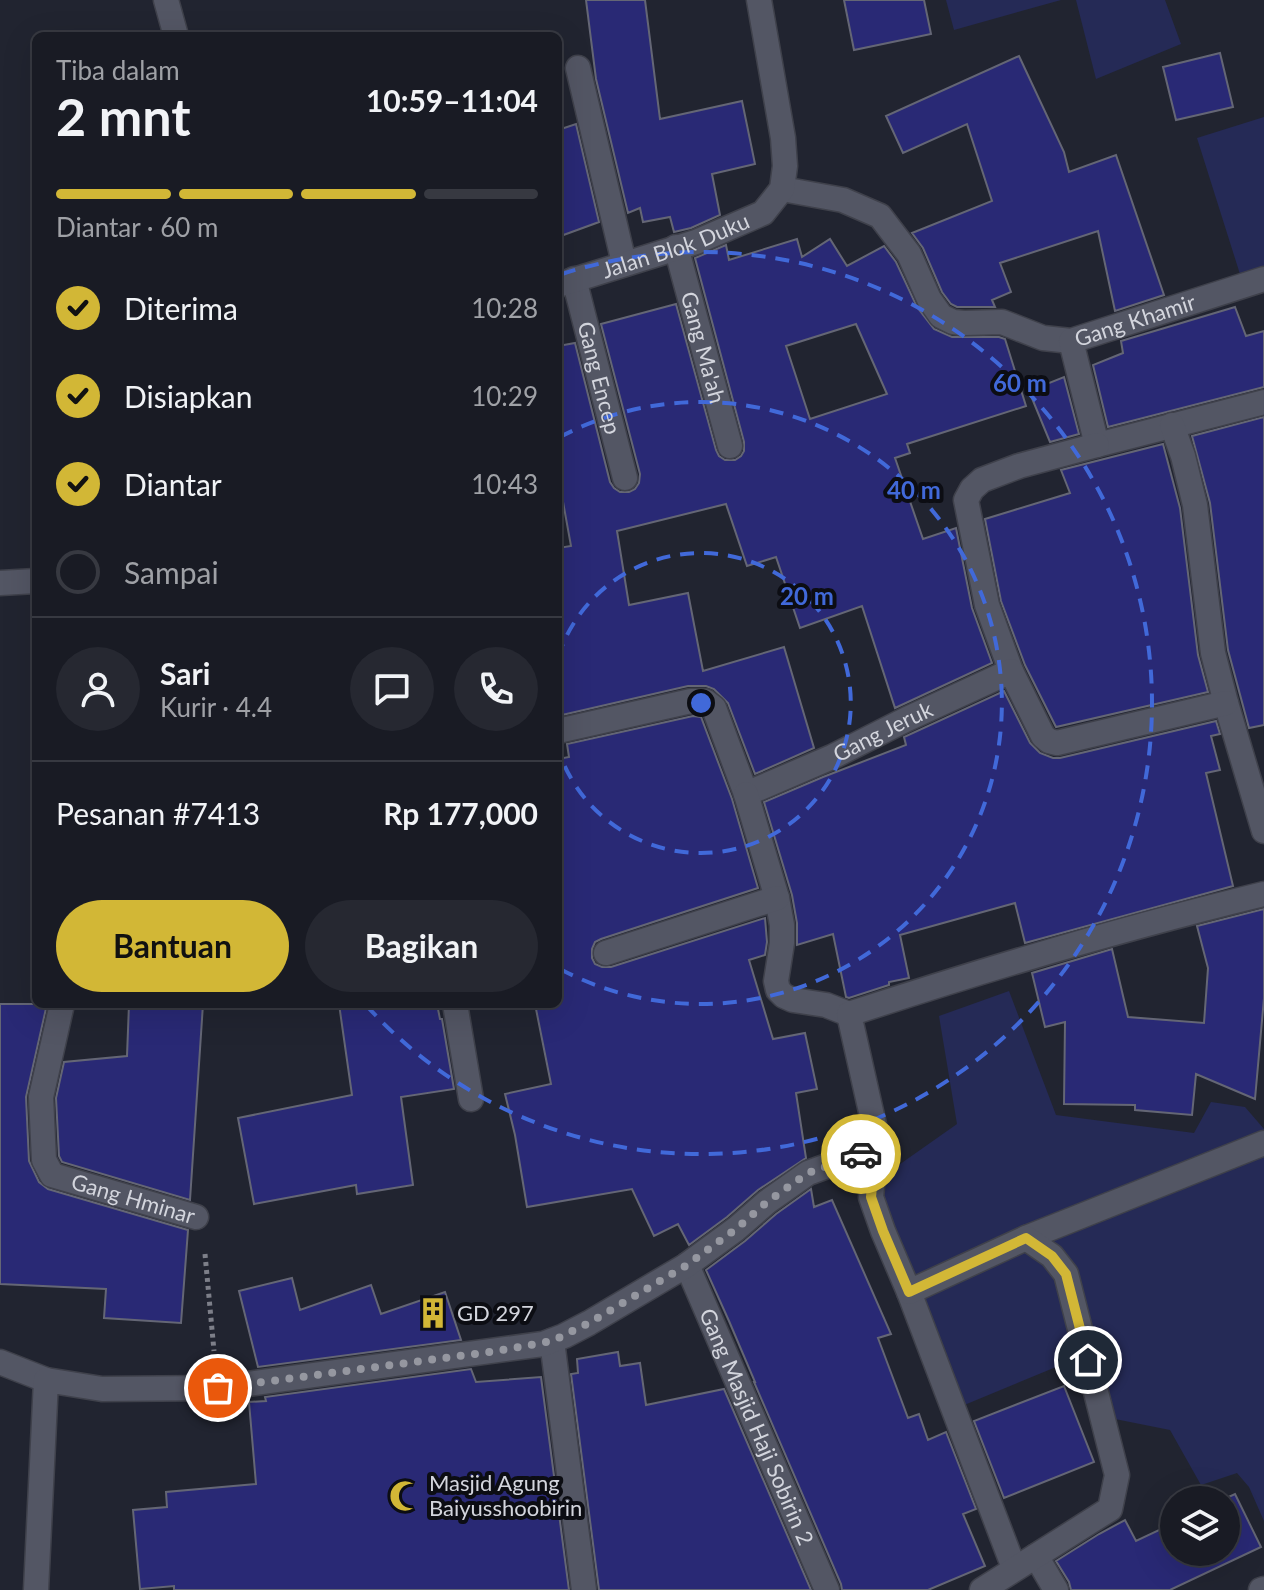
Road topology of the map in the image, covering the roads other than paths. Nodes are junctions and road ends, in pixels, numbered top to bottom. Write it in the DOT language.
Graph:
graph roads {
  1 [pos="759,0"];
  2 [pos="173,2"];
  3 [pos="176,32"];
  4 [pos="578,68"];
  5 [pos="782,189"];
  6 [pos="676,247"];
  7 [pos="624,263"];
  8 [pos="1264,279"];
  9 [pos="566,282"];
  10 [pos="1071,341"];
  11 [pos="1264,402"];
  12 [pos="1172,425"];
  13 [pos="1097,445"];
  14 [pos="730,446"];
  15 [pos="625,478"];
  16 [pos="32,581"];
  17 [pos="0,583"];
  18 [pos="1011,671"];
  19 [pos="1226,703"];
  20 [pos="562,730"];
  21 [pos="746,794"];
  22 [pos="1264,831"];
  23 [pos="1264,894"];
  24 [pos="777,898"];
  25 [pos="606,953"];
  26 [pos="61,1008"];
  27 [pos="456,1008"];
  28 [pos="849,1014"];
  29 [pos="471,1099"];
  30 [pos="1264,1143"];
  31 [pos="879,1147"];
  32 [pos="196,1217"];
  33 [pos="1026,1238"];
  34 [pos="687,1265"];
  35 [pos="909,1292"];
  36 [pos="552,1341"];
  37 [pos="0,1362"];
  38 [pos="46,1380"];
  39 [pos="1036,1556"];
  40 [pos="1014,1568"];
  41 [pos="36,1590"];
  42 [pos="584,1590"];
  43 [pos="827,1590"];
  44 [pos="982,1590"];
  45 [pos="1056,1590"];
  1 -- 5 [label="street"];
  2 -- 3 [label="street"];
  4 -- 7 [label="street"];
  5 -- 6 [label="street, Jalan Blok Duku"];
  5 -- 10 [label="street, Gang Khamir"];
  6 -- 7 [label="street, Jalan Blok Duku"];
  6 -- 14 [label="street, Gang Ma'ah"];
  7 -- 9 [label="street, Jalan Blok Duku"];
  8 -- 10 [label="street, Gang Khamir"];
  9 -- 15 [label="street, Gang Encep"];
  10 -- 13 [label="street"];
  11 -- 12 [label="street"];
  12 -- 13 [label="street"];
  12 -- 19 [label="street"];
  13 -- 18 [label="street"];
  16 -- 17 [label="street"];
  18 -- 19 [label="street"];
  18 -- 21 [label="street, Gang Jeruk"];
  19 -- 22 [label="street"];
  20 -- 21 [label="street"];
  21 -- 24 [label="street"];
  23 -- 28 [label="street"];
  24 -- 25 [label="street"];
  24 -- 28 [label="street"];
  26 -- 32 [label="street, Gang Hminar"];
  27 -- 29 [label="street"];
  28 -- 31 [label="street"];
  30 -- 33 [label="street"];
  31 -- 34 [label="street"];
  31 -- 35 [label="street"];
  33 -- 35 [label="street"];
  33 -- 39 [label="street"];
  34 -- 36 [label="street"];
  34 -- 43 [label="street, Gang Masjid Haji Sobirin 2"];
  35 -- 40 [label="street"];
  36 -- 38 [label="street"];
  36 -- 42 [label="street"];
  37 -- 38 [label="street"];
  38 -- 41 [label="street"];
  39 -- 40 [label="street"];
  39 -- 45 [label="street"];
  40 -- 44 [label="street"];
}
